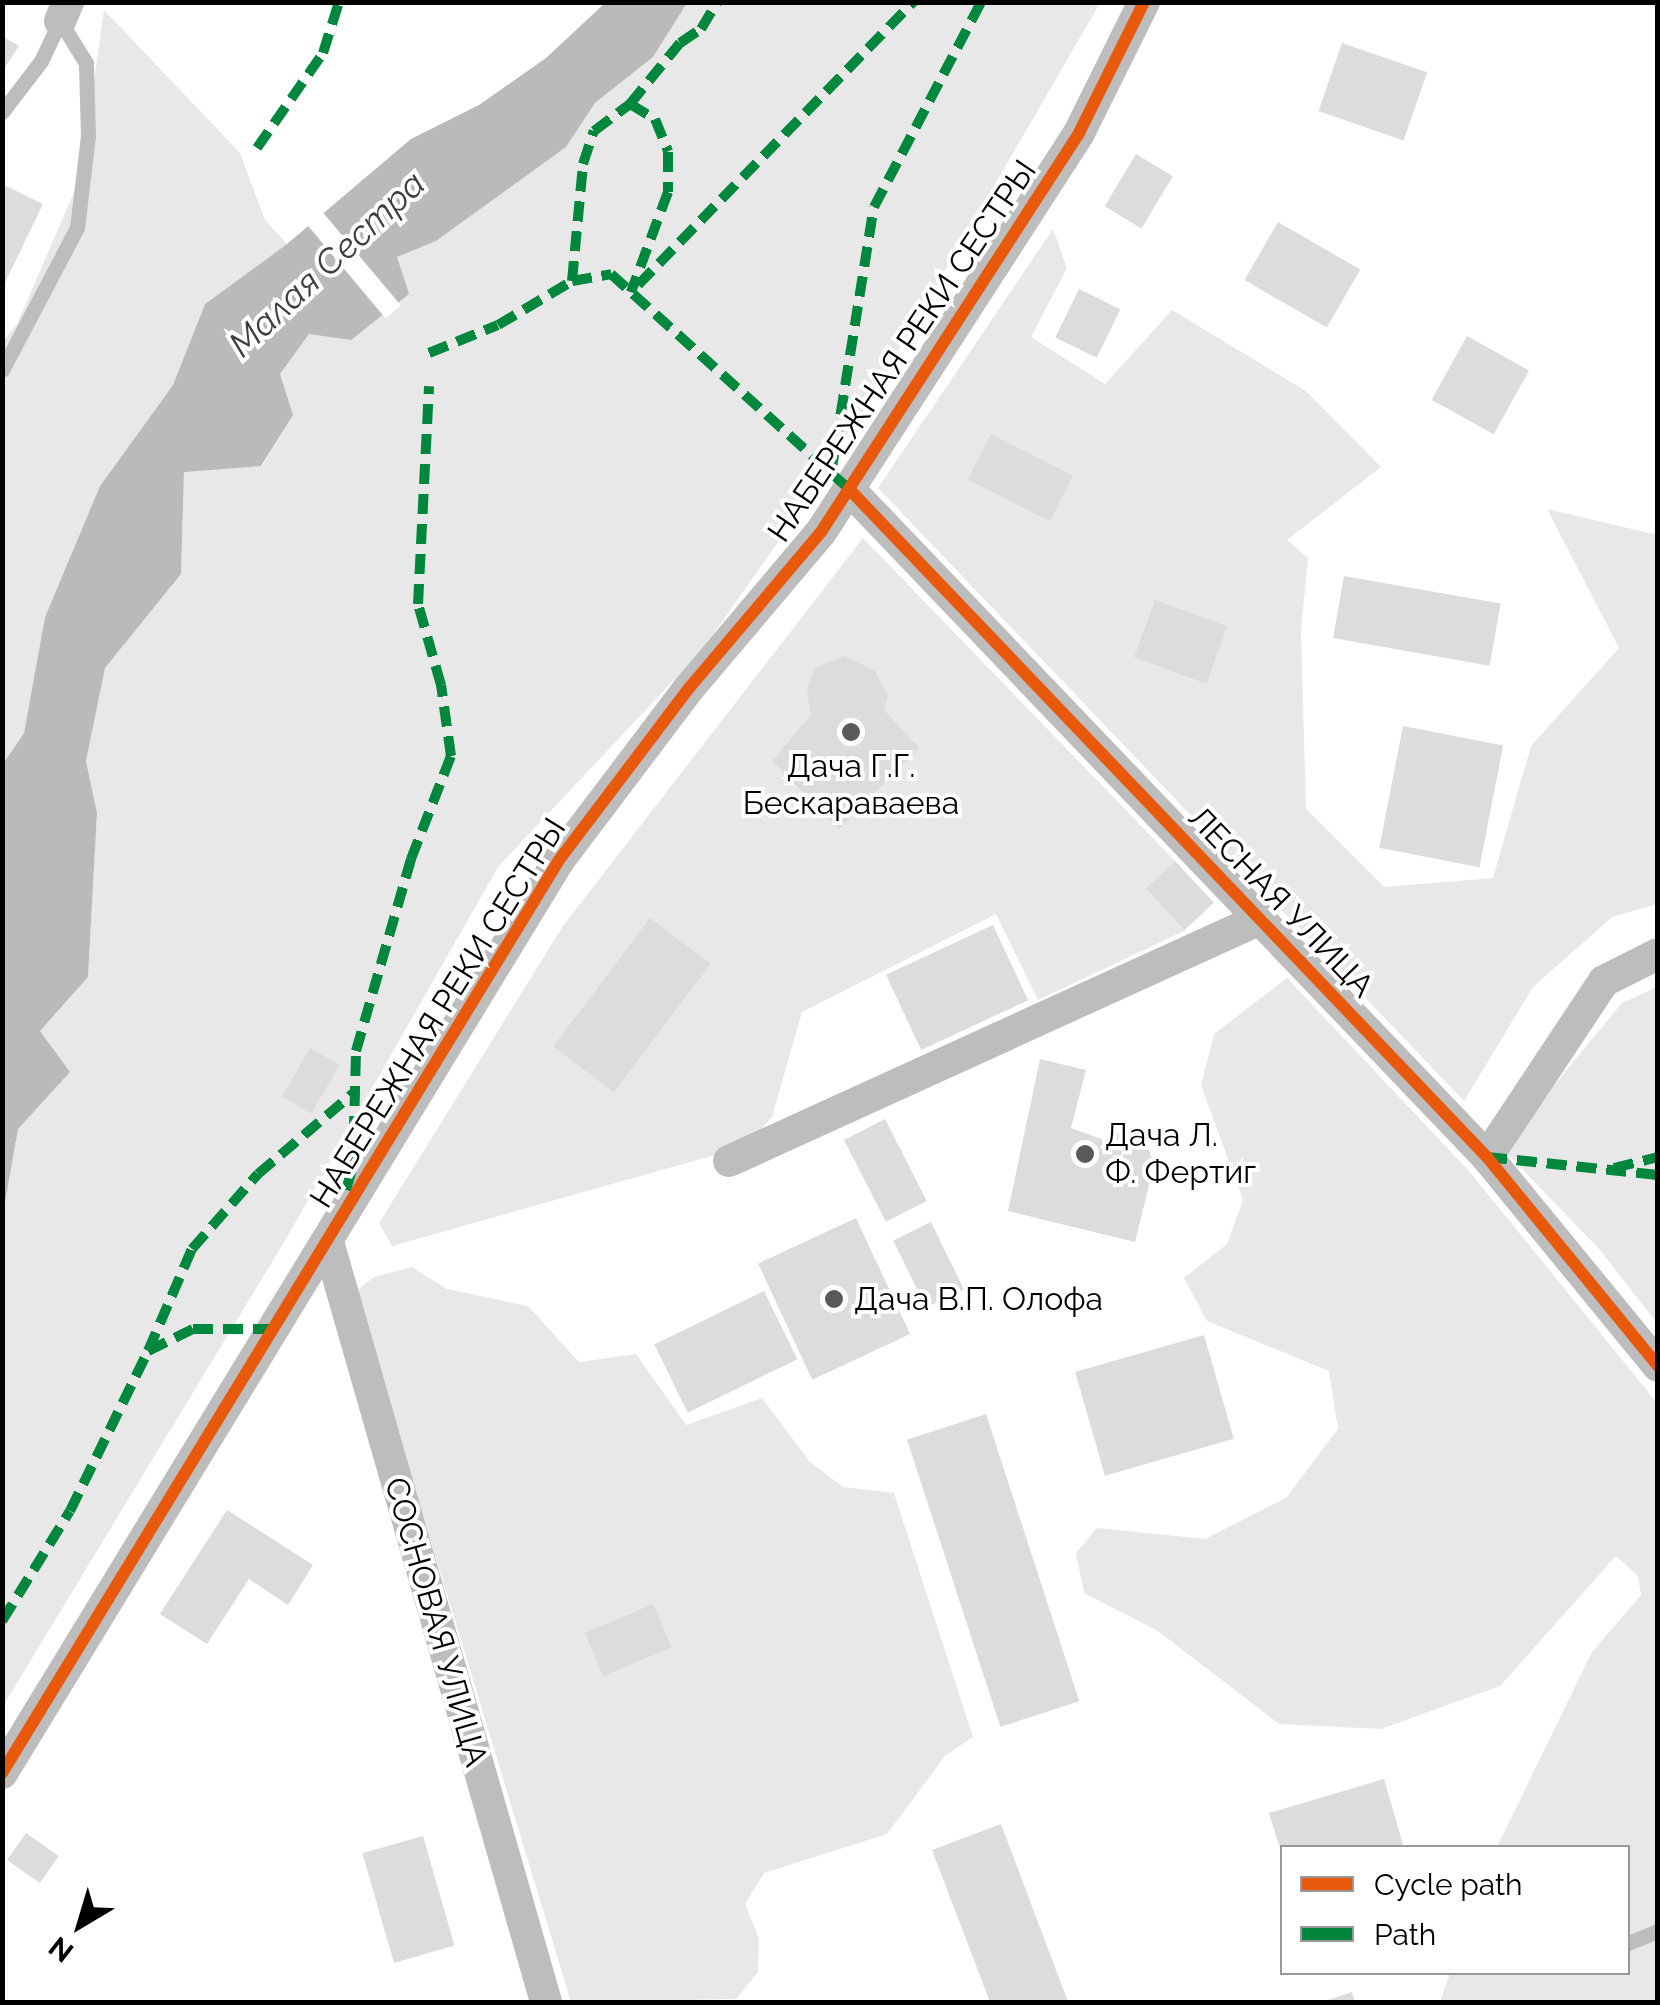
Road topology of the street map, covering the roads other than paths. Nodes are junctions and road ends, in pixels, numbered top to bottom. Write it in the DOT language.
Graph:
graph roads {
  1 [pos="1144,2"];
  2 [pos="64,12"];
  3 [pos="2,112"];
  4 [pos="2,370"];
  5 [pos="850,490"];
  6 [pos="1260,920"];
  7 [pos="1658,954"];
  8 [pos="1487,1157"];
  9 [pos="729,1161"];
  10 [pos="328,1242"];
  11 [pos="1658,1366"];
  12 [pos="2,1773"];
  13 [pos="1658,1931"];
  14 [pos="1630,1942"];
  15 [pos="546,2002"];
  1 -- 5 [label="street, НАБЕРЕЖНАЯ РЕКИ СЕСТРЫ"];
  2 -- 3 [label="lane"];
  2 -- 4 [label="lane"];
  5 -- 6 [label="street, ЛЕСНАЯ УЛИЦА"];
  5 -- 10 [label="street, НАБЕРЕЖНАЯ РЕКИ СЕСТРЫ"];
  6 -- 8 [label="street, ЛЕСНАЯ УЛИЦА"];
  6 -- 9 [label="street"];
  7 -- 8 [label="street"];
  8 -- 11 [label="street, ЛЕСНАЯ УЛИЦА"];
  10 -- 12 [label="street, НАБЕРЕЖНАЯ РЕКИ СЕСТРЫ"];
  10 -- 15 [label="street, СОСНОВАЯ УЛИЦА"];
  13 -- 14 [label="lane"];
}
